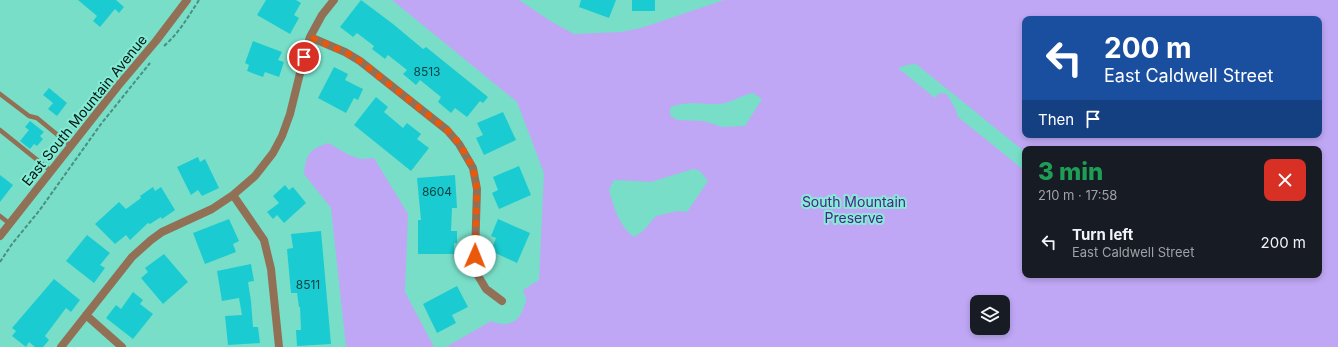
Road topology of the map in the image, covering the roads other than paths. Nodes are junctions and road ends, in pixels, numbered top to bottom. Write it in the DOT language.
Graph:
graph roads {
  1 [pos="188,0"];
  2 [pos="334,0"];
  3 [pos="310,37"];
  4 [pos="0,94"];
  5 [pos="0,130"];
  6 [pos="71,146"];
  7 [pos="51,171"];
  8 [pos="232,195"];
  9 [pos="0,216"];
  10 [pos="10,224"];
  11 [pos="0,236"];
  12 [pos="502,301"];
  13 [pos="86,315"];
  14 [pos="61,347"];
  15 [pos="122,347"];
  16 [pos="279,347"];
  1 -- 6 [label="street, East South Mountain Avenue"];
  2 -- 3 [label="street"];
  3 -- 8 [label="street"];
  3 -- 12 [label="street"];
  4 -- 6 [label="lane"];
  5 -- 7 [label="lane"];
  6 -- 7 [label="street, East South Mountain Avenue"];
  7 -- 10 [label="street, East South Mountain Avenue"];
  8 -- 13 [label="street"];
  8 -- 16 [label="street"];
  9 -- 10 [label="lane"];
  10 -- 11 [label="street, East South Mountain Avenue"];
  13 -- 14 [label="street"];
  13 -- 15 [label="street"];
}
